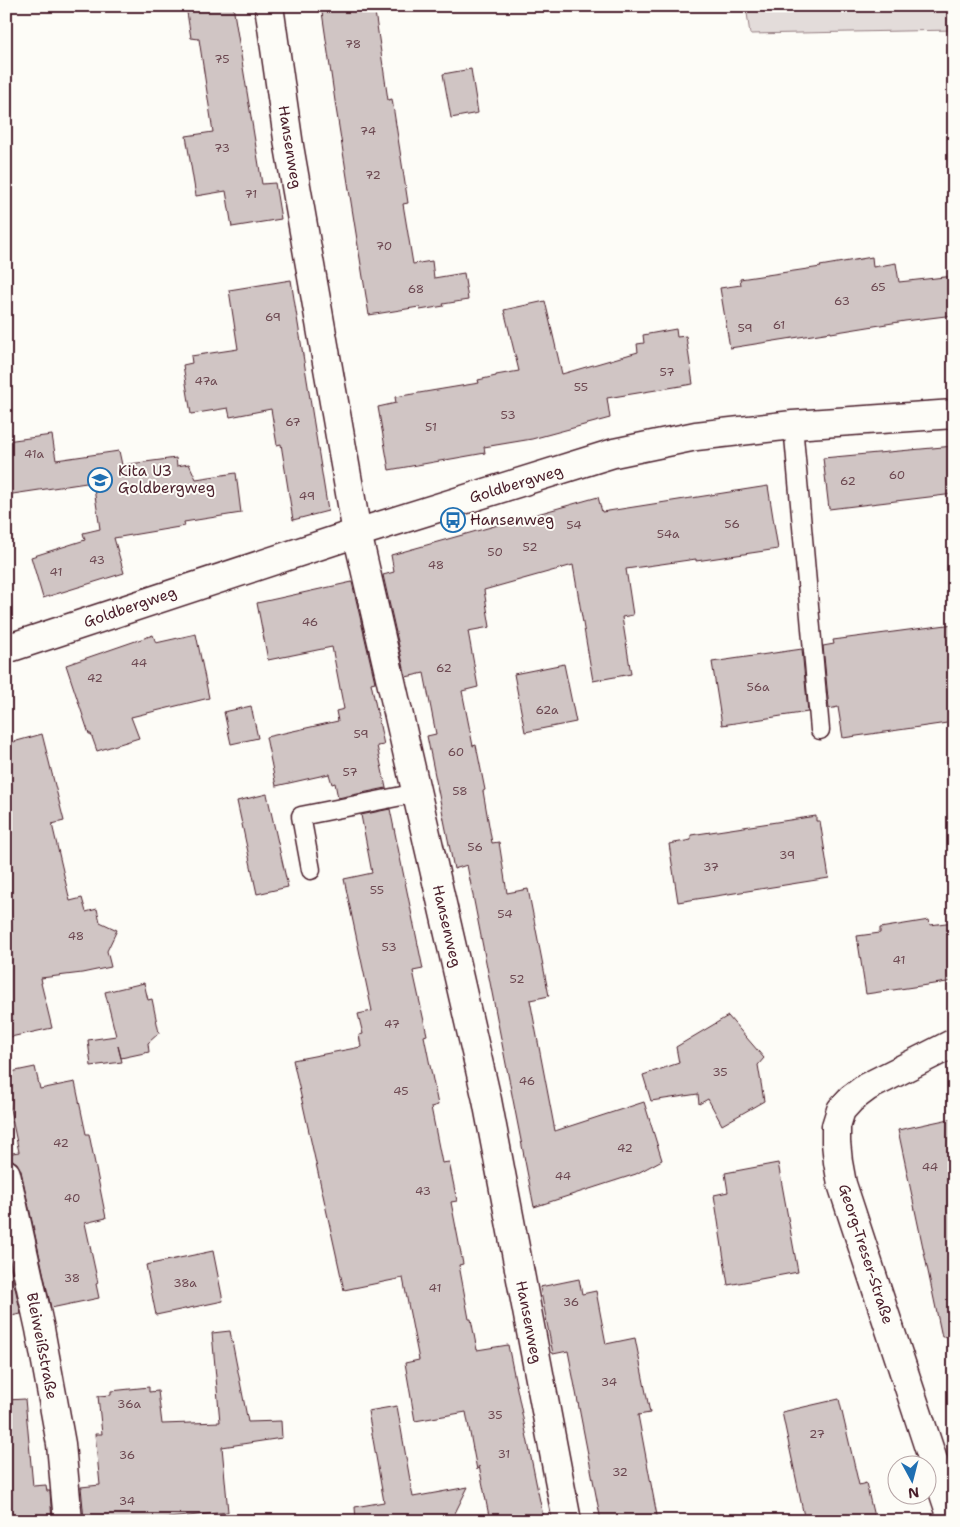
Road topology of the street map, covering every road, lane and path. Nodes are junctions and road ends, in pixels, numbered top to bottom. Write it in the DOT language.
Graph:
graph roads {
  1 [pos="268,6"];
  2 [pos="954,414"];
  3 [pos="793,426"];
  4 [pos="357,533"];
  5 [pos="6,649"];
  6 [pos="820,730"];
  7 [pos="417,793"];
  8 [pos="311,870"];
  9 [pos="954,1043"];
  10 [pos="6,1174"];
  11 [pos="68,1521"];
  12 [pos="567,1521"];
  13 [pos="954,1521"];
  1 -- 4 [label="street, Hansenweg"];
  2 -- 3 [label="street, Goldbergweg"];
  3 -- 4 [label="street, Goldbergweg"];
  3 -- 6 [label="lane"];
  4 -- 5 [label="street, Goldbergweg"];
  4 -- 7 [label="street, Hansenweg"];
  7 -- 8 [label="lane"];
  7 -- 12 [label="street, Hansenweg"];
  9 -- 13 [label="street, Georg-Treser-Straße"];
  10 -- 11 [label="street, Bleiweißstraße"];
}
